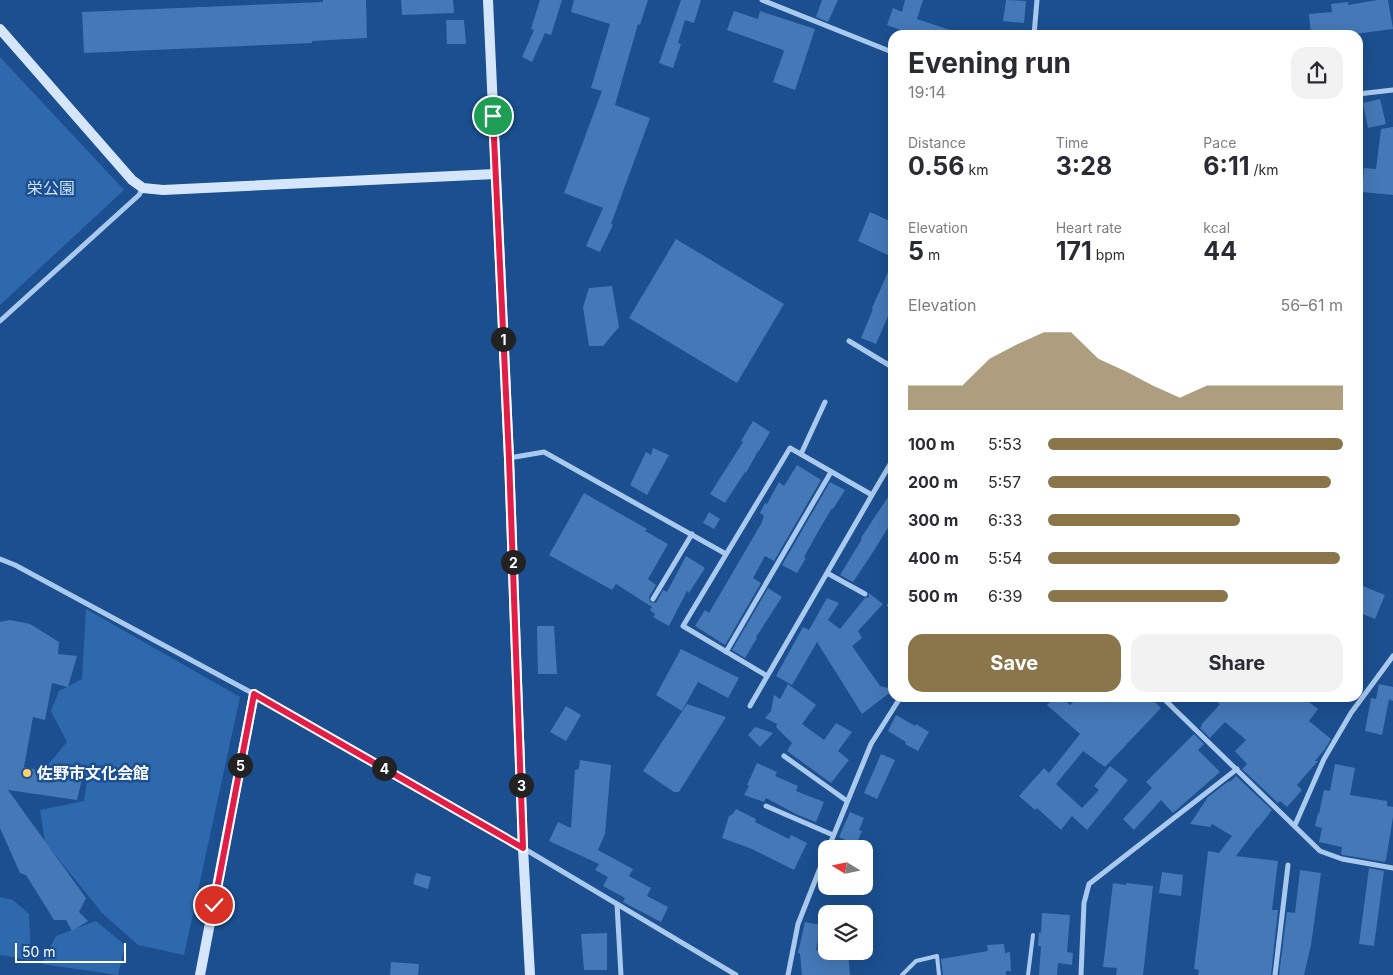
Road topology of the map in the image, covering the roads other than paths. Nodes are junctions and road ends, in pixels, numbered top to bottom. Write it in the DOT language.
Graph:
graph roads {
  1 [pos="488,0"];
  2 [pos="762,0"];
  3 [pos="1037,0"];
  4 [pos="0,29"];
  5 [pos="1034,30"];
  6 [pos="888,50"];
  7 [pos="1393,90"];
  8 [pos="1363,93"];
  9 [pos="495,174"];
  10 [pos="143,188"];
  11 [pos="0,322"];
  12 [pos="849,341"];
  13 [pos="888,364"];
  14 [pos="825,402"];
  15 [pos="800,454"];
  16 [pos="509,458"];
  17 [pos="888,468"];
  18 [pos="831,472"];
  19 [pos="872,495"];
  20 [pos="692,534"];
  21 [pos="726,554"];
  22 [pos="0,560"];
  23 [pos="827,572"];
  24 [pos="864,594"];
  25 [pos="653,599"];
  26 [pos="726,652"];
  27 [pos="1393,656"];
  28 [pos="767,676"];
  29 [pos="254,694"];
  30 [pos="1363,697"];
  31 [pos="897,702"];
  32 [pos="1167,702"];
  33 [pos="1359,702"];
  34 [pos="750,706"];
  35 [pos="784,756"];
  36 [pos="1237,769"];
  37 [pos="847,801"];
  38 [pos="766,806"];
  39 [pos="1295,825"];
  40 [pos="833,835"];
  41 [pos="831,840"];
  42 [pos="523,848"];
  43 [pos="1288,865"];
  44 [pos="1393,868"];
  45 [pos="818,874"];
  46 [pos="617,904"];
  47 [pos="1033,935"];
  48 [pos="200,975"];
  49 [pos="530,975"];
  50 [pos="621,975"];
  51 [pos="736,975"];
  52 [pos="788,975"];
  53 [pos="902,975"];
  54 [pos="940,975"];
  55 [pos="1028,975"];
  56 [pos="1081,975"];
  57 [pos="1274,975"];
  1 -- 9 [label="street"];
  2 -- 6 [label="street"];
  3 -- 5 [label="street"];
  4 -- 10 [label="street"];
  7 -- 8 [label="street"];
  9 -- 10 [label="street"];
  9 -- 16 [label="street"];
  10 -- 11 [label="street"];
  12 -- 13 [label="street"];
  14 -- 15 [label="street"];
  15 -- 18 [label="street"];
  15 -- 21 [label="street"];
  16 -- 20 [label="street"];
  16 -- 42 [label="street"];
  17 -- 19 [label="street"];
  18 -- 19 [label="street"];
  18 -- 26 [label="street"];
  19 -- 23 [label="street"];
  20 -- 21 [label="street"];
  20 -- 25 [label="street"];
  21 -- 26 [label="street"];
  22 -- 29 [label="street"];
  23 -- 24 [label="street"];
  23 -- 28 [label="street"];
  26 -- 28 [label="street"];
  27 -- 30 [label="street"];
  28 -- 34 [label="street"];
  29 -- 42 [label="street"];
  29 -- 48 [label="street"];
  31 -- 37 [label="street"];
  32 -- 36 [label="street"];
  33 -- 39 [label="street"];
  35 -- 37 [label="street"];
  36 -- 39 [label="street"];
  36 -- 56 [label="street"];
  37 -- 40 [label="street"];
  38 -- 40 [label="street"];
  39 -- 44 [label="street"];
  40 -- 41 [label="street"];
  42 -- 46 [label="street"];
  42 -- 49 [label="street"];
  43 -- 57 [label="street"];
  45 -- 52 [label="street"];
  46 -- 50 [label="street"];
  46 -- 51 [label="street"];
  47 -- 55 [label="lane"];
  53 -- 54 [label="lane"];
}
